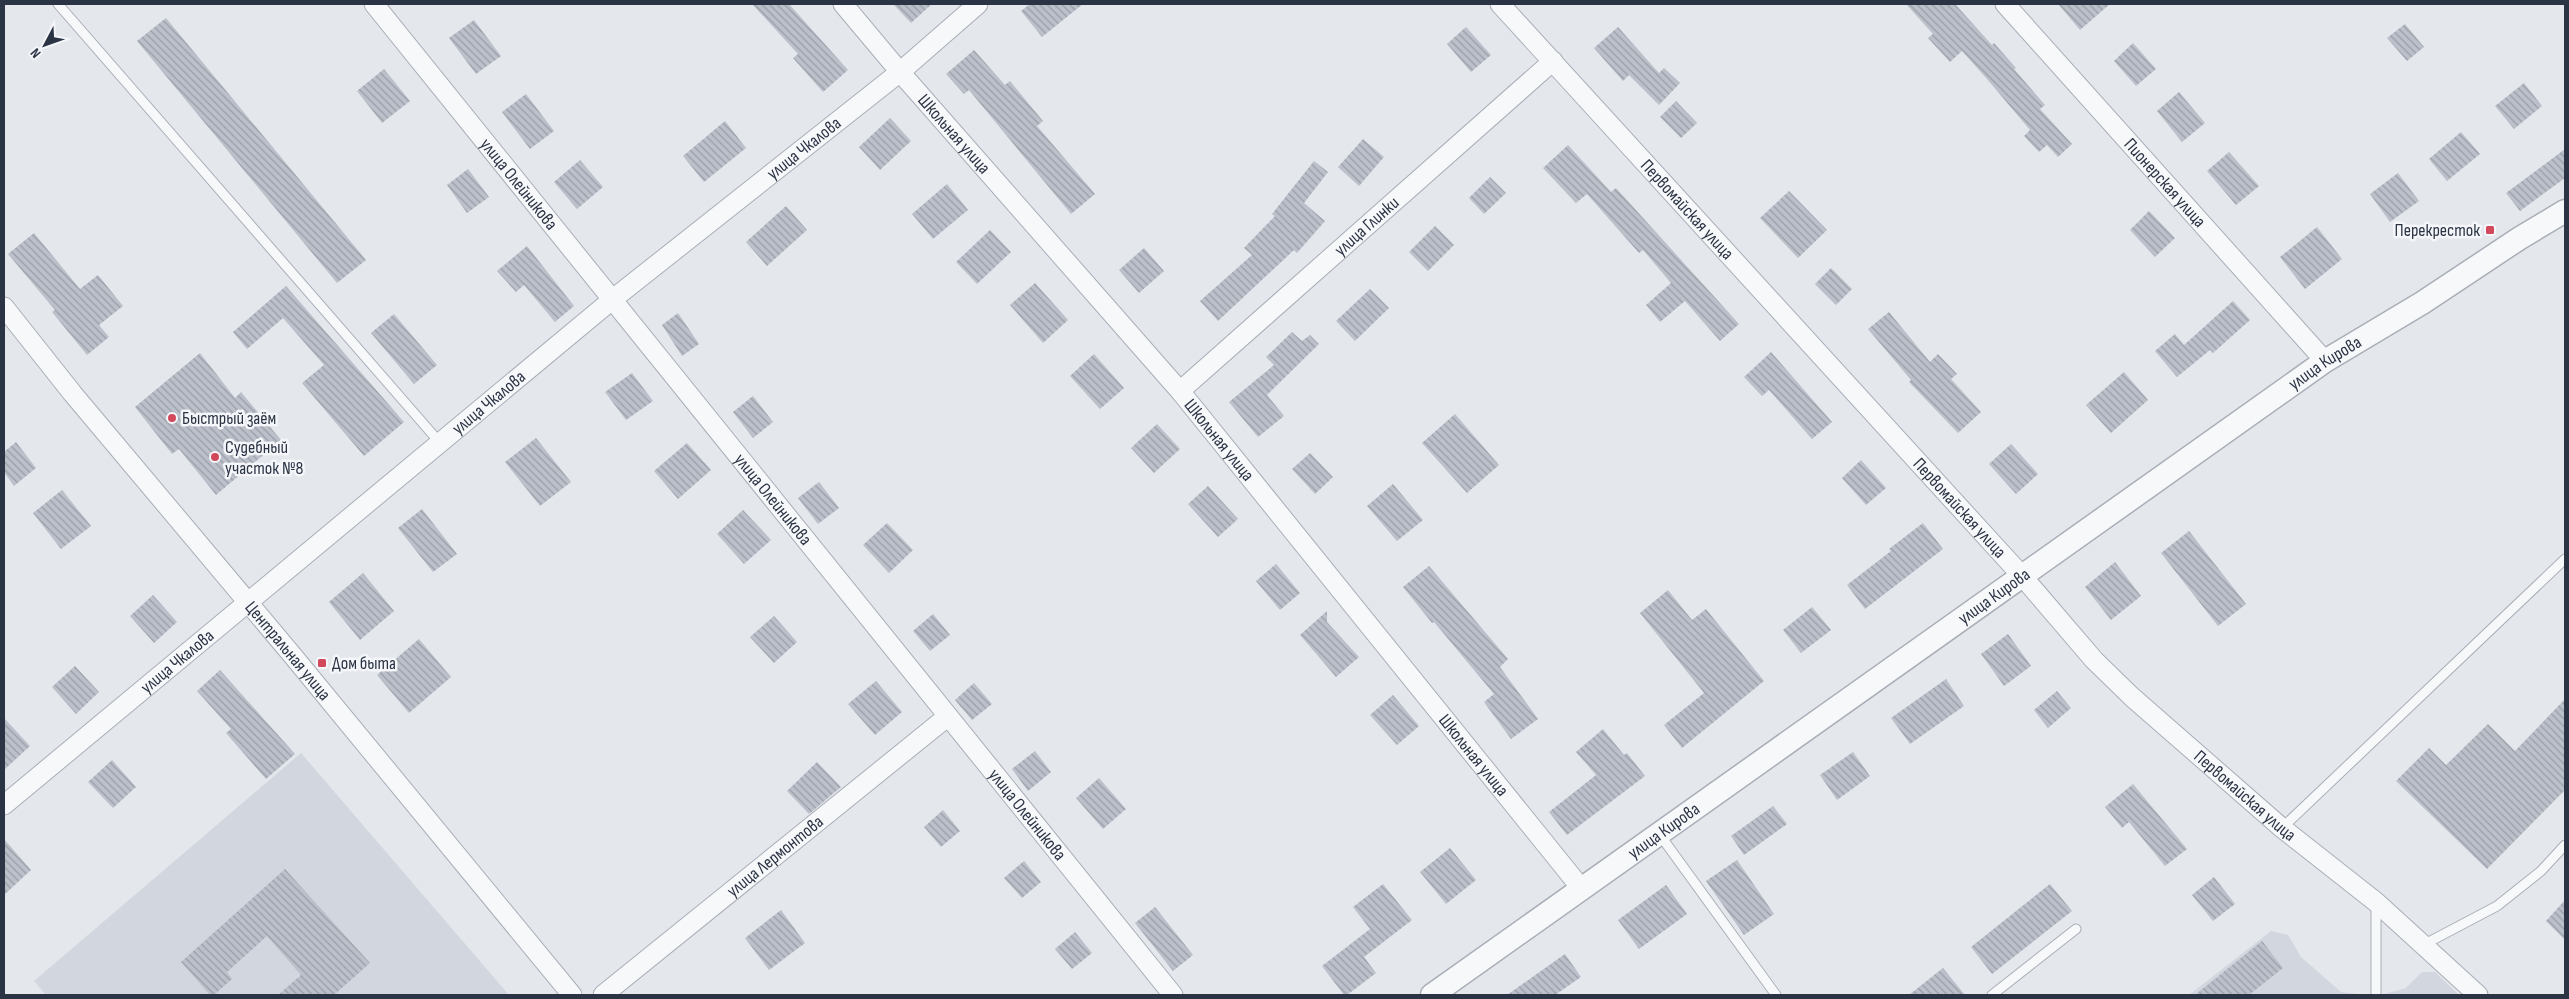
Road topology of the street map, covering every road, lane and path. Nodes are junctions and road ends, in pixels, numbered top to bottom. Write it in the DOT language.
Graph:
graph roads {
  1 [pos="58,4"];
  2 [pos="374,4"];
  3 [pos="843,4"];
  4 [pos="978,4"];
  5 [pos="1500,4"];
  6 [pos="2005,4"];
  7 [pos="1552,61"];
  8 [pos="900,72"];
  9 [pos="2565,211"];
  10 [pos="614,299"];
  11 [pos="4,307"];
  12 [pos="2325,361"];
  13 [pos="1180,392"];
  14 [pos="441,444"];
  15 [pos="2565,559"];
  16 [pos="2023,577"];
  17 [pos="247,601"];
  18 [pos="947,717"];
  19 [pos="4,805"];
  20 [pos="2282,828"];
  21 [pos="1659,832"];
  22 [pos="2565,845"];
  23 [pos="1582,888"];
  24 [pos="2376,902"];
  25 [pos="2076,929"];
  26 [pos="2423,945"];
  27 [pos="572,995"];
  28 [pos="602,995"];
  29 [pos="1173,995"];
  30 [pos="1432,995"];
  31 [pos="1776,995"];
  32 [pos="1992,995"];
  33 [pos="2376,995"];
  34 [pos="2478,995"];
  1 -- 14 [label="lane"];
  2 -- 10 [label="street, улица Олейникова"];
  3 -- 8 [label="street, Школьная улица"];
  4 -- 8 [label="street, улица Чкалова"];
  5 -- 7 [label="street, Первомайская улица"];
  6 -- 12 [label="street, Пионерская улица"];
  7 -- 13 [label="street, улица Глинки"];
  7 -- 16 [label="street, Первомайская улица"];
  8 -- 10 [label="street, улица Чкалова"];
  8 -- 13 [label="street, Школьная улица"];
  9 -- 12 [label="street, улица Кирова"];
  10 -- 14 [label="street, улица Чкалова"];
  10 -- 18 [label="street, улица Олейникова"];
  11 -- 17 [label="street, Центральная улица"];
  12 -- 16 [label="street, улица Кирова"];
  13 -- 23 [label="street, Школьная улица"];
  14 -- 17 [label="street, улица Чкалова"];
  15 -- 20 [label="lane"];
  16 -- 20 [label="street, Первомайская улица"];
  16 -- 21 [label="street, улица Кирова"];
  17 -- 19 [label="street, улица Чкалова"];
  17 -- 27 [label="street, Центральная улица"];
  18 -- 28 [label="street, улица Лермонтова"];
  18 -- 29 [label="street, улица Олейникова"];
  20 -- 24 [label="street, Первомайская улица"];
  21 -- 23 [label="street, улица Кирова"];
  21 -- 31 [label="lane"];
  22 -- 26 [label="lane"];
  23 -- 30 [label="street, улица Кирова"];
  24 -- 26 [label="street, Первомайская улица"];
  24 -- 33 [label="lane"];
  25 -- 32 [label="lane"];
  26 -- 34 [label="street, Первомайская улица"];
}
